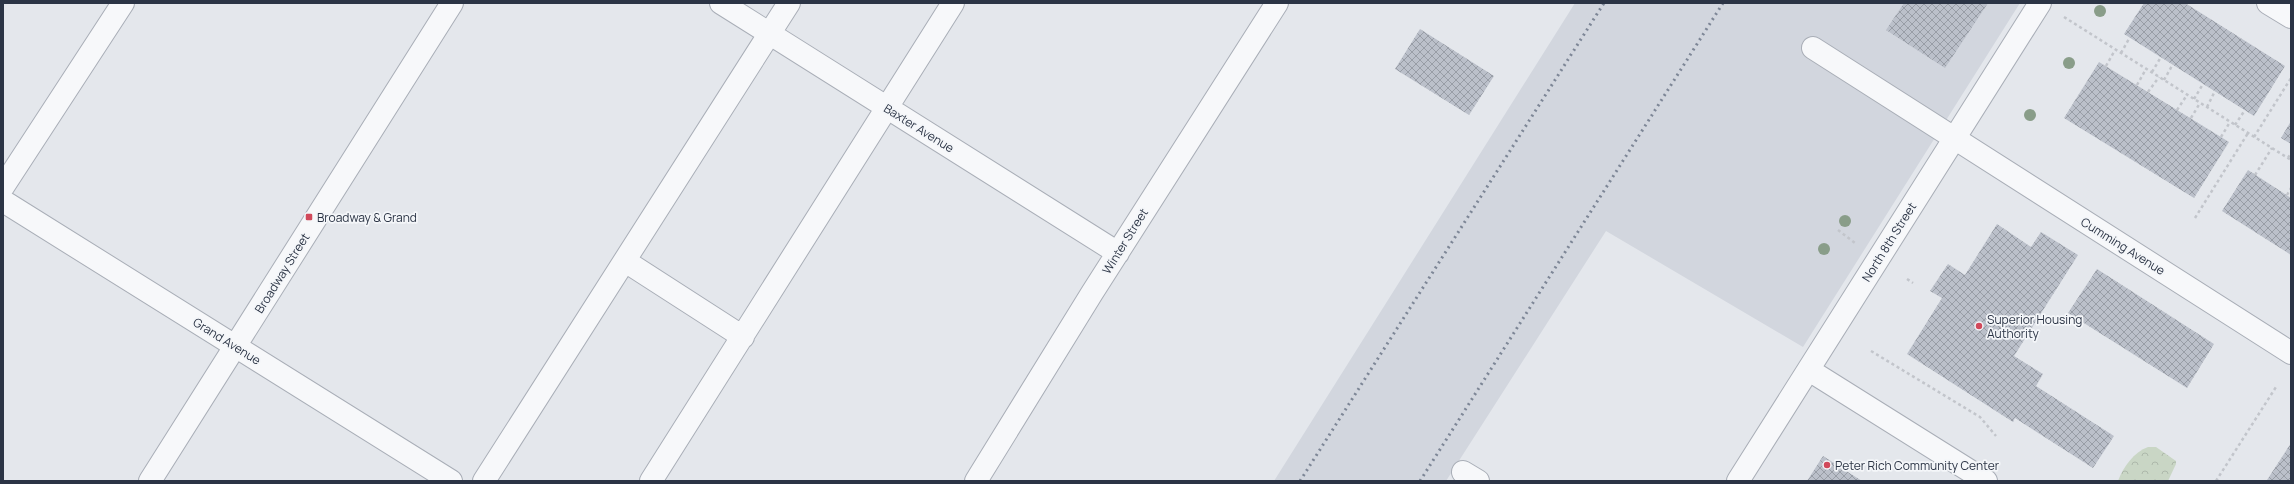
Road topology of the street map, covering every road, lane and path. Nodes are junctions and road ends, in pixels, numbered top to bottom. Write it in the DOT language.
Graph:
graph roads {
  1 [pos="123,3"];
  2 [pos="452,3"];
  3 [pos="721,3"];
  4 [pos="789,3"];
  5 [pos="954,3"];
  6 [pos="1277,3"];
  7 [pos="2040,3"];
  8 [pos="2268,3"];
  9 [pos="2059,14"];
  10 [pos="2291,17"];
  11 [pos="770,34"];
  12 [pos="2130,37"];
  13 [pos="1813,48"];
  14 [pos="2115,50"];
  15 [pos="2121,53"];
  16 [pos="2161,57"];
  17 [pos="2173,64"];
  18 [pos="2106,66"];
  19 [pos="2146,69"];
  20 [pos="2152,72"];
  21 [pos="2159,77"];
  22 [pos="2291,78"];
  23 [pos="2164,80"];
  24 [pos="2203,84"];
  25 [pos="2137,85"];
  26 [pos="2215,91"];
  27 [pos="2148,92"];
  28 [pos="2188,95"];
  29 [pos="2194,99"];
  30 [pos="2200,103"];
  31 [pos="2206,107"];
  32 [pos="887,108"];
  33 [pos="2177,110"];
  34 [pos="2245,110"];
  35 [pos="2191,118"];
  36 [pos="2230,122"];
  37 [pos="2235,125"];
  38 [pos="2248,133"];
  39 [pos="2221,137"];
  40 [pos="2254,137"];
  41 [pos="1954,138"];
  42 [pos="2272,148"];
  43 [pos="2291,153"];
  44 [pos="2288,158"];
  45 [pos="2291,160"];
  46 [pos="2255,175"];
  47 [pos="3,187"];
  48 [pos="2291,188"];
  49 [pos="2287,195"];
  50 [pos="3,201"];
  51 [pos="2195,218"];
  52 [pos="1838,230"];
  53 [pos="1858,245"];
  54 [pos="1118,253"];
  55 [pos="625,261"];
  56 [pos="1907,279"];
  57 [pos="1913,283"];
  58 [pos="743,337"];
  59 [pos="236,346"];
  60 [pos="1871,351"];
  61 [pos="2291,353"];
  62 [pos="1809,370"];
  63 [pos="2276,387"];
  64 [pos="1996,436"];
  65 [pos="150,481"];
  66 [pos="451,481"];
  67 [pos="484,481"];
  68 [pos="651,481"];
  69 [pos="976,481"];
  70 [pos="1738,481"];
  71 [pos="1986,481"];
  72 [pos="2216,481"];
  1 -- 47 [label="street"];
  2 -- 59 [label="street, Broadway Street"];
  3 -- 11 [label="street, Baxter Avenue"];
  4 -- 11 [label="street"];
  5 -- 32 [label="street"];
  6 -- 54 [label="street, Winter Street"];
  7 -- 41 [label="street, North 8th Street"];
  8 -- 10 [label="street"];
  9 -- 14 [label="path"];
  11 -- 32 [label="street, Baxter Avenue"];
  11 -- 55 [label="street"];
  12 -- 15 [label="path"];
  13 -- 41 [label="street, Cumming Avenue"];
  14 -- 15 [label="path"];
  14 -- 18 [label="path"];
  15 -- 19 [label="path"];
  16 -- 20 [label="path"];
  17 -- 23 [label="path"];
  19 -- 20 [label="path"];
  19 -- 25 [label="path"];
  20 -- 21 [label="path"];
  21 -- 23 [label="path"];
  21 -- 27 [label="path"];
  22 -- 40 [label="path"];
  23 -- 28 [label="path"];
  24 -- 29 [label="path"];
  26 -- 31 [label="path"];
  28 -- 29 [label="path"];
  28 -- 33 [label="path"];
  29 -- 30 [label="path"];
  30 -- 31 [label="path"];
  30 -- 35 [label="path"];
  31 -- 36 [label="path"];
  32 -- 54 [label="street, Baxter Avenue"];
  32 -- 58 [label="street"];
  34 -- 37 [label="path"];
  36 -- 37 [label="path"];
  36 -- 39 [label="path"];
  37 -- 38 [label="path"];
  38 -- 40 [label="path"];
  38 -- 51 [label="path"];
  40 -- 42 [label="path"];
  41 -- 61 [label="street, Cumming Avenue"];
  41 -- 62 [label="street, North 8th Street"];
  42 -- 44 [label="path"];
  42 -- 46 [label="path"];
  43 -- 44 [label="path"];
  44 -- 45 [label="path"];
  48 -- 49 [label="path"];
  50 -- 59 [label="street, Grand Avenue"];
  52 -- 53 [label="path"];
  54 -- 69 [label="street, Winter Street"];
  55 -- 58 [label="street"];
  55 -- 67 [label="street"];
  56 -- 57 [label="path"];
  58 -- 68 [label="street"];
  59 -- 65 [label="street, Broadway Street"];
  59 -- 66 [label="street, Grand Avenue"];
  60 -- 64 [label="path"];
  62 -- 70 [label="street, North 8th Street"];
  62 -- 71 [label="street"];
  63 -- 72 [label="path"];
}
